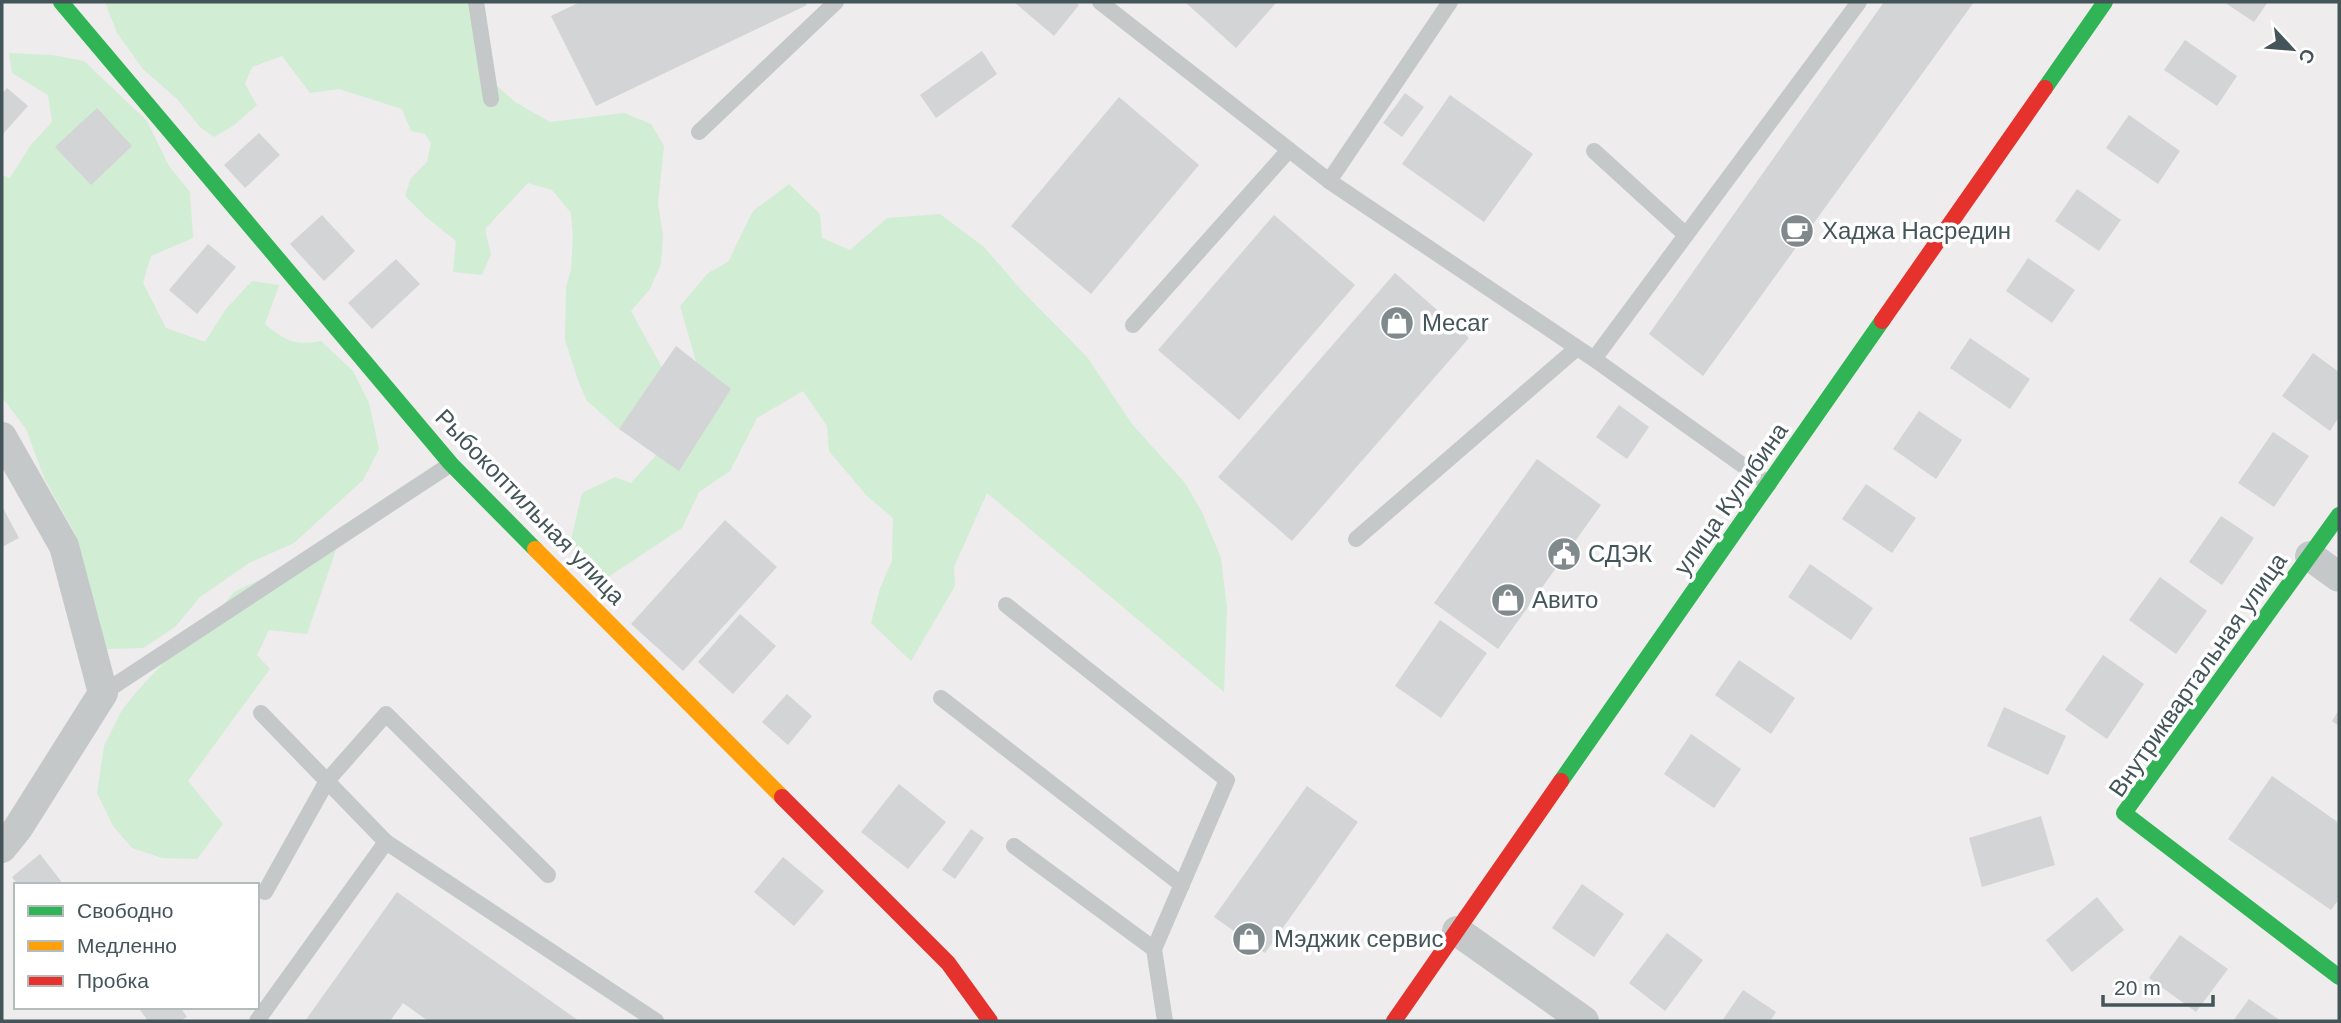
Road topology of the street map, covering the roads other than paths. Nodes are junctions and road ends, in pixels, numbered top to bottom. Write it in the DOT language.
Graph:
graph roads {
  1 [pos="61,2"];
  2 [pos="476,2"];
  3 [pos="836,2"];
  4 [pos="1100,2"];
  5 [pos="1450,2"];
  6 [pos="1859,2"];
  7 [pos="2105,2"];
  8 [pos="491,99"];
  9 [pos="699,132"];
  10 [pos="1289,150"];
  11 [pos="1594,151"];
  12 [pos="1329,181"];
  13 [pos="1686,235"];
  14 [pos="1133,325"];
  15 [pos="1577,348"];
  16 [pos="1594,359"];
  17 [pos="2,437"];
  18 [pos="451,464"];
  19 [pos="1769,484"];
  20 [pos="2339,515"];
  21 [pos="1356,539"];
  22 [pos="2310,556"];
  23 [pos="2339,577"];
  24 [pos="1006,605"];
  25 [pos="103,693"];
  26 [pos="942,698"];
  27 [pos="261,713"];
  28 [pos="327,781"];
  29 [pos="386,842"];
  30 [pos="1014,846"];
  31 [pos="2,848"];
  32 [pos="548,876"];
  33 [pos="1182,885"];
  34 [pos="265,892"];
  35 [pos="1457,931"];
  36 [pos="1154,949"];
  37 [pos="2339,977"];
  38 [pos="257,1021"];
  39 [pos="656,1021"];
  40 [pos="990,1021"];
  41 [pos="1165,1021"];
  42 [pos="1394,1021"];
  43 [pos="1584,1021"];
  1 -- 18 [label="street, Рыбокоптильная улица"];
  2 -- 8 [label="lane"];
  3 -- 9 [label="lane"];
  4 -- 10 [label="lane"];
  5 -- 12 [label="lane"];
  6 -- 13 [label="lane"];
  7 -- 19 [label="street, улица Кулибина"];
  10 -- 12 [label="lane"];
  10 -- 14 [label="lane"];
  11 -- 13 [label="lane"];
  12 -- 15 [label="lane"];
  13 -- 16 [label="lane"];
  15 -- 16 [label="lane"];
  15 -- 21 [label="lane"];
  16 -- 19 [label="lane"];
  17 -- 25 [label="street"];
  18 -- 25 [label="lane"];
  18 -- 40 [label="street, Рыбокоптильная улица"];
  19 -- 35 [label="street, улица Кулибина"];
  20 -- 22 [label="street, Внутриквартальная улица"];
  22 -- 23 [label="street"];
  22 -- 37 [label="street, Внутриквартальная улица"];
  24 -- 33 [label="lane"];
  25 -- 31 [label="street"];
  26 -- 33 [label="lane"];
  27 -- 28 [label="lane"];
  28 -- 29 [label="lane"];
  28 -- 32 [label="lane"];
  28 -- 34 [label="lane"];
  29 -- 38 [label="lane"];
  29 -- 39 [label="lane"];
  30 -- 36 [label="lane"];
  33 -- 36 [label="lane"];
  35 -- 42 [label="street, улица Кулибина"];
  35 -- 43 [label="street"];
  36 -- 41 [label="lane"];
}
